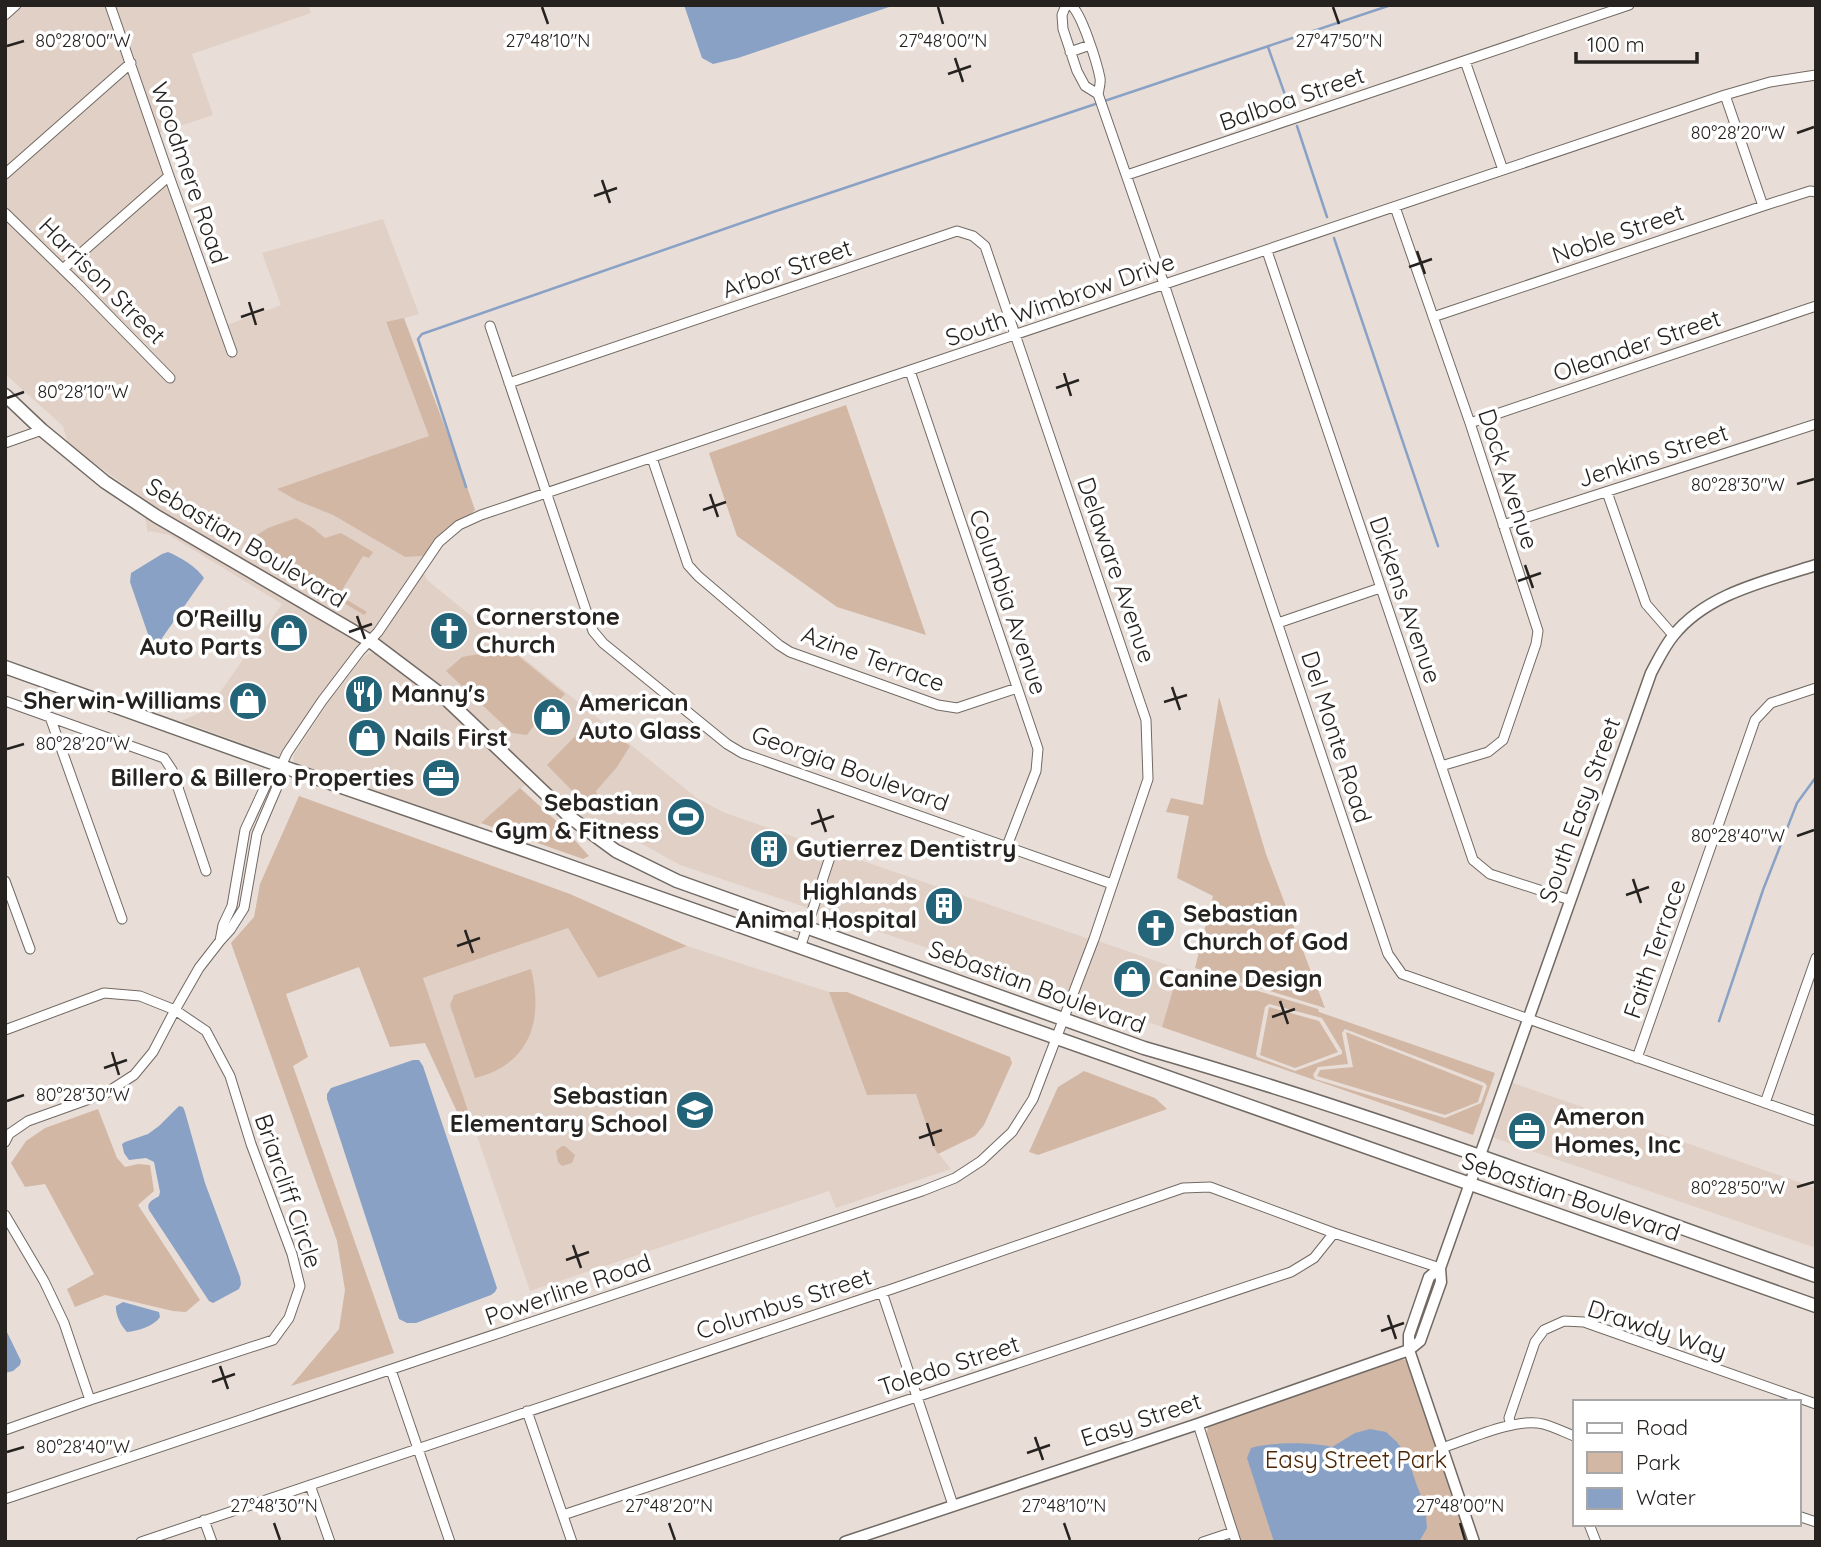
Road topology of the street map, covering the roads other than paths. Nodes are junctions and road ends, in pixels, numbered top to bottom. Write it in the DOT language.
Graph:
graph roads {
  1 [pos="16,5"];
  2 [pos="110,5"];
  3 [pos="1069,5"];
  4 [pos="1629,5"];
  5 [pos="5,15"];
  6 [pos="1090,45"];
  7 [pos="1070,52"];
  8 [pos="1465,61"];
  9 [pos="131,63"];
  10 [pos="1816,75"];
  11 [pos="1098,94"];
  12 [pos="1725,95"];
  13 [pos="1503,170"];
  14 [pos="5,174"];
  15 [pos="1127,175"];
  16 [pos="169,176"];
  17 [pos="1816,192"];
  18 [pos="1763,206"];
  19 [pos="1395,207"];
  20 [pos="5,214"];
  21 [pos="1267,251"];
  22 [pos="63,269"];
  23 [pos="1164,284"];
  24 [pos="1816,306"];
  25 [pos="1433,317"];
  26 [pos="490,326"];
  27 [pos="1016,335"];
  28 [pos="232,352"];
  29 [pos="910,371"];
  30 [pos="170,378"];
  31 [pos="509,383"];
  32 [pos="5,395"];
  33 [pos="1470,423"];
  34 [pos="1816,424"];
  35 [pos="42,430"];
  36 [pos="5,443"];
  37 [pos="652,458"];
  38 [pos="1607,492"];
  39 [pos="546,493"];
  40 [pos="1503,525"];
  41 [pos="1816,565"];
  42 [pos="1380,588"];
  43 [pos="1278,623"];
  44 [pos="1674,635"];
  45 [pos="370,640"];
  46 [pos="5,667"];
  47 [pos="1017,688"];
  48 [pos="1816,688"];
  49 [pos="5,701"];
  50 [pos="50,717"];
  51 [pos="281,766"];
  52 [pos="1441,766"];
  53 [pos="1007,846"];
  54 [pos="833,848"];
  55 [pos="206,871"];
  56 [pos="5,881"];
  57 [pos="1112,884"];
  58 [pos="1570,900"];
  59 [pos="122,919"];
  60 [pos="806,927"];
  61 [pos="220,941"];
  62 [pos="800,948"];
  63 [pos="30,949"];
  64 [pos="1816,958"];
  65 [pos="174,1010"];
  66 [pos="1064,1019"];
  67 [pos="1529,1020"];
  68 [pos="5,1030"];
  69 [pos="1057,1038"];
  70 [pos="1637,1058"];
  71 [pos="1765,1102"];
  72 [pos="1816,1121"];
  73 [pos="5,1142"];
  74 [pos="1480,1155"];
  75 [pos="1470,1184"];
  76 [pos="5,1215"];
  77 [pos="1334,1233"];
  78 [pos="1440,1268"];
  79 [pos="1816,1276"];
  80 [pos="882,1292"];
  81 [pos="1816,1307"];
  82 [pos="1409,1350"];
  83 [pos="391,1370"];
  84 [pos="917,1396"];
  85 [pos="90,1400"];
  86 [pos="1816,1405"];
  87 [pos="527,1411"];
  88 [pos="1198,1424"];
  89 [pos="1511,1425"];
  90 [pos="5,1430"];
  91 [pos="1573,1436"];
  92 [pos="1443,1448"];
  93 [pos="418,1449"];
  94 [pos="310,1485"];
  95 [pos="5,1499"];
  96 [pos="954,1505"];
  97 [pos="563,1516"];
  98 [pos="204,1520"];
  99 [pos="1233,1532"];
  100 [pos="141,1542"];
  101 [pos="212,1542"];
  102 [pos="330,1542"];
  103 [pos="450,1542"];
  104 [pos="572,1542"];
  105 [pos="845,1542"];
  106 [pos="1203,1542"];
  107 [pos="1236,1542"];
  108 [pos="1474,1542"];
  1 -- 5 [label="street"];
  2 -- 9 [label="street, Woodmere Road"];
  3 -- 6 [label="street"];
  3 -- 7 [label="street"];
  4 -- 8 [label="street, Balboa Street"];
  6 -- 7 [label="street"];
  6 -- 11 [label="street"];
  7 -- 11 [label="street"];
  8 -- 13 [label="street"];
  8 -- 15 [label="street, Balboa Street"];
  9 -- 14 [label="street"];
  9 -- 16 [label="street, Woodmere Road"];
  10 -- 12 [label="street, South Wimbrow Drive"];
  11 -- 15 [label="street, Del Monte Road"];
  12 -- 13 [label="street, South Wimbrow Drive"];
  12 -- 18 [label="street"];
  13 -- 19 [label="street, South Wimbrow Drive"];
  15 -- 23 [label="street, Del Monte Road"];
  16 -- 22 [label="street"];
  16 -- 28 [label="street, Woodmere Road"];
  17 -- 18 [label="street, Noble Street"];
  18 -- 25 [label="street, Noble Street"];
  19 -- 21 [label="street, South Wimbrow Drive"];
  19 -- 25 [label="street, Dock Avenue"];
  20 -- 22 [label="street, Harrison Street"];
  21 -- 23 [label="street, South Wimbrow Drive"];
  21 -- 42 [label="street, Dickens Avenue"];
  22 -- 30 [label="street, Harrison Street"];
  23 -- 27 [label="street, South Wimbrow Drive"];
  23 -- 43 [label="street, Del Monte Road"];
  24 -- 33 [label="street, Oleander Street"];
  25 -- 33 [label="street, Dock Avenue"];
  26 -- 31 [label="street, Georgia Boulevard"];
  27 -- 29 [label="street, South Wimbrow Drive"];
  27 -- 31 [label="street, Arbor Street"];
  27 -- 57 [label="street, Delaware Avenue"];
  29 -- 37 [label="street, South Wimbrow Drive"];
  29 -- 47 [label="street, Columbia Avenue"];
  31 -- 39 [label="street, Georgia Boulevard"];
  32 -- 35 [label="main road, Sebastian Boulevard"];
  33 -- 40 [label="street, Dock Avenue"];
  34 -- 38 [label="street, Jenkins Street"];
  35 -- 36 [label="street"];
  35 -- 45 [label="main road, Sebastian Boulevard"];
  37 -- 39 [label="street, South Wimbrow Drive"];
  37 -- 47 [label="street, Azine Terrace"];
  38 -- 40 [label="street, Jenkins Street"];
  38 -- 44 [label="street"];
  39 -- 45 [label="street, South Wimbrow Drive"];
  39 -- 53 [label="street, Georgia Boulevard"];
  40 -- 52 [label="street, Dock Avenue"];
  41 -- 44 [label="street, South Easy Street"];
  42 -- 43 [label="street"];
  42 -- 52 [label="street, Dickens Avenue"];
  43 -- 67 [label="street, Del Monte Road"];
  44 -- 58 [label="street, South Easy Street"];
  45 -- 51 [label="street, South Wimbrow Drive"];
  45 -- 60 [label="main road, Sebastian Boulevard"];
  46 -- 51 [label="main road, Sebastian Boulevard"];
  47 -- 53 [label="street, Columbia Avenue"];
  48 -- 70 [label="street, Faith Terrace"];
  49 -- 50 [label="street"];
  50 -- 55 [label="street"];
  50 -- 59 [label="street"];
  51 -- 61 [label="street"];
  51 -- 61 [label="street"];
  51 -- 62 [label="main road, Sebastian Boulevard"];
  52 -- 58 [label="street, Dickens Avenue"];
  53 -- 57 [label="street, Georgia Boulevard"];
  54 -- 60 [label="street"];
  56 -- 63 [label="street"];
  57 -- 66 [label="street, Delaware Avenue"];
  58 -- 67 [label="street, South Easy Street"];
  60 -- 62 [label="street"];
  60 -- 66 [label="main road, Sebastian Boulevard"];
  61 -- 65 [label="street"];
  62 -- 69 [label="main road, Sebastian Boulevard"];
  64 -- 71 [label="street"];
  65 -- 68 [label="street, Briarcliff Circle"];
  65 -- 73 [label="street"];
  65 -- 85 [label="street, Briarcliff Circle"];
  66 -- 69 [label="street, Powerline Road"];
  66 -- 74 [label="main road, Sebastian Boulevard"];
  67 -- 70 [label="street, Del Monte Road"];
  67 -- 74 [label="street, South Easy Street"];
  69 -- 75 [label="main road, Sebastian Boulevard"];
  69 -- 83 [label="street, Powerline Road"];
  70 -- 71 [label="street, Del Monte Road"];
  71 -- 72 [label="street, Del Monte Road"];
  74 -- 75 [label="street"];
  74 -- 79 [label="main road, Sebastian Boulevard"];
  75 -- 78 [label="street"];
  75 -- 81 [label="main road, Sebastian Boulevard"];
  76 -- 85 [label="street"];
  77 -- 78 [label="street, Columbus Street"];
  77 -- 80 [label="street, Columbus Street"];
  77 -- 84 [label="street, Toledo Street"];
  78 -- 82 [label="street"];
  80 -- 84 [label="street"];
  80 -- 87 [label="street, Columbus Street"];
  82 -- 88 [label="street, Easy Street"];
  82 -- 92 [label="street"];
  83 -- 93 [label="street"];
  83 -- 95 [label="street, Powerline Road"];
  84 -- 96 [label="street"];
  84 -- 97 [label="street, Toledo Street"];
  85 -- 90 [label="street, Briarcliff Circle"];
  86 -- 89 [label="street, Drawdy Way"];
  87 -- 93 [label="street, Columbus Street"];
  87 -- 97 [label="street"];
  88 -- 96 [label="street, Easy Street"];
  88 -- 99 [label="street"];
  89 -- 91 [label="street"];
  89 -- 92 [label="street"];
  92 -- 108 [label="street"];
  93 -- 94 [label="street, Columbus Street"];
  93 -- 103 [label="street"];
  94 -- 98 [label="street, Columbus Street"];
  94 -- 102 [label="street"];
  96 -- 105 [label="street, Easy Street"];
  97 -- 104 [label="street"];
  98 -- 100 [label="street, Columbus Street"];
  98 -- 101 [label="street"];
  99 -- 106 [label="street"];
  99 -- 107 [label="street"];
}
